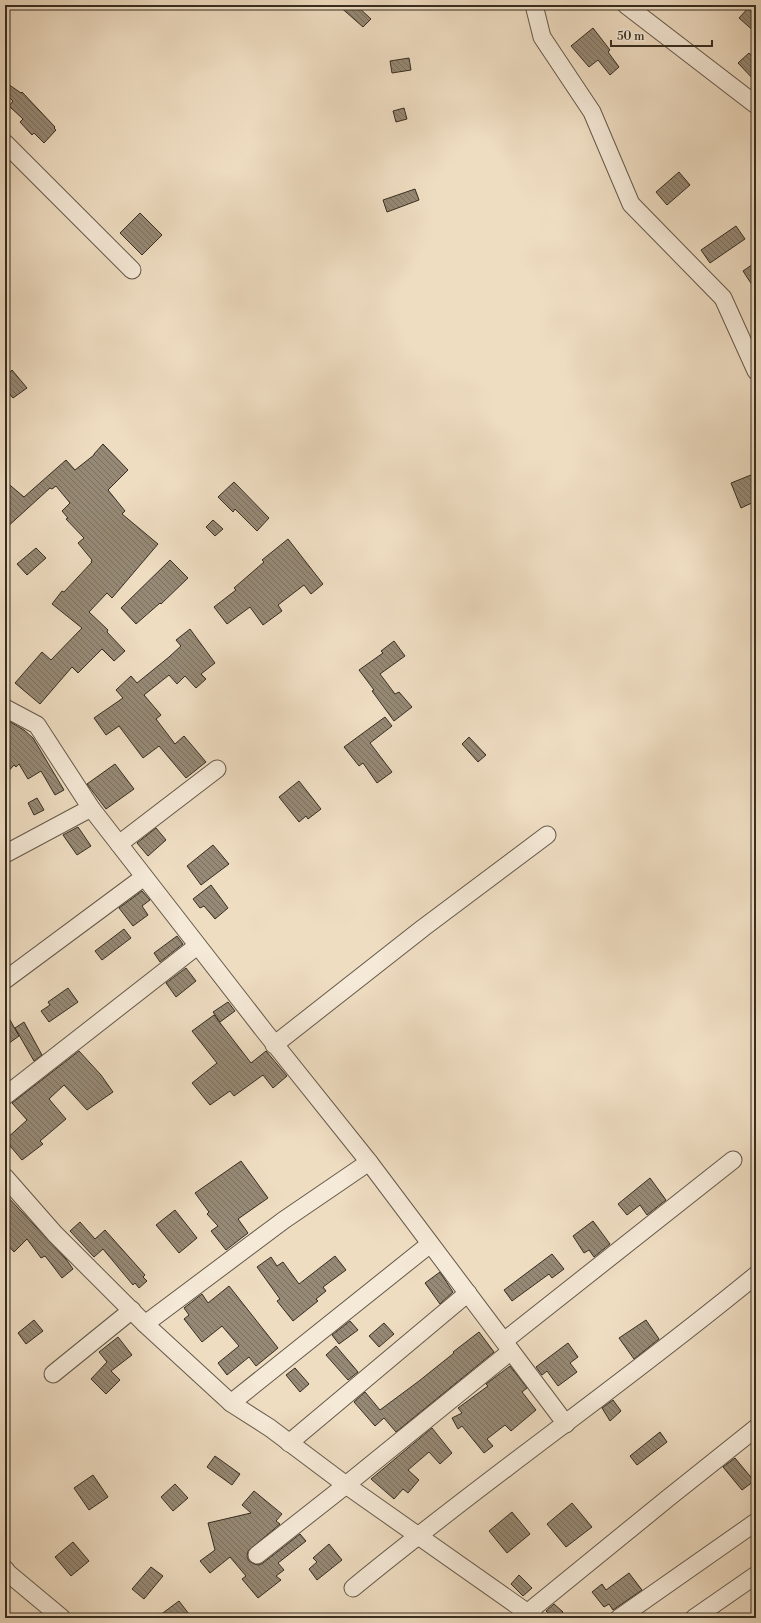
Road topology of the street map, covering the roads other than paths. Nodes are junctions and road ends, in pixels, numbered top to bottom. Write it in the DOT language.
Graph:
graph roads {
  1 [pos="534,5"];
  2 [pos="626,5"];
  3 [pos="756,105"];
  4 [pos="5,143"];
  5 [pos="132,270"];
  6 [pos="756,371"];
  7 [pos="5,708"];
  8 [pos="217,768"];
  9 [pos="91,808"];
  10 [pos="547,835"];
  11 [pos="119,844"];
  12 [pos="5,854"];
  13 [pos="144,877"];
  14 [pos="197,946"];
  15 [pos="5,980"];
  16 [pos="274,1045"];
  17 [pos="5,1096"];
  18 [pos="733,1160"];
  19 [pos="369,1162"];
  20 [pos="5,1177"];
  21 [pos="430,1244"];
  22 [pos="756,1275"];
  23 [pos="468,1293"];
  24 [pos="132,1310"];
  25 [pos="146,1324"];
  26 [pos="508,1346"];
  27 [pos="53,1374"];
  28 [pos="231,1403"];
  29 [pos="566,1424"];
  30 [pos="756,1428"];
  31 [pos="289,1443"];
  32 [pos="346,1485"];
  33 [pos="756,1522"];
  34 [pos="417,1535"];
  35 [pos="257,1554"];
  36 [pos="5,1569"];
  37 [pos="756,1575"];
  38 [pos="353,1588"];
  39 [pos="531,1616"];
  40 [pos="62,1618"];
  41 [pos="619,1618"];
  42 [pos="694,1618"];
  1 -- 6 [label="street"];
  2 -- 3 [label="street"];
  4 -- 5 [label="street"];
  7 -- 9 [label="street"];
  8 -- 11 [label="street"];
  9 -- 11 [label="street"];
  9 -- 12 [label="street"];
  10 -- 16 [label="street"];
  11 -- 13 [label="street"];
  13 -- 14 [label="street"];
  13 -- 15 [label="street"];
  14 -- 16 [label="street"];
  14 -- 17 [label="street"];
  16 -- 19 [label="street"];
  18 -- 26 [label="street"];
  19 -- 21 [label="street"];
  19 -- 25 [label="street"];
  20 -- 24 [label="street"];
  21 -- 23 [label="street"];
  21 -- 28 [label="street"];
  22 -- 29 [label="street"];
  23 -- 26 [label="street"];
  23 -- 31 [label="street"];
  24 -- 25 [label="street"];
  24 -- 27 [label="street"];
  25 -- 28 [label="street"];
  26 -- 29 [label="street"];
  26 -- 32 [label="street"];
  28 -- 31 [label="street"];
  29 -- 34 [label="street"];
  30 -- 39 [label="street"];
  31 -- 32 [label="street"];
  32 -- 34 [label="street"];
  32 -- 35 [label="street"];
  33 -- 41 [label="street"];
  34 -- 38 [label="street"];
  34 -- 39 [label="street"];
  36 -- 40 [label="street"];
  37 -- 42 [label="street"];
}
